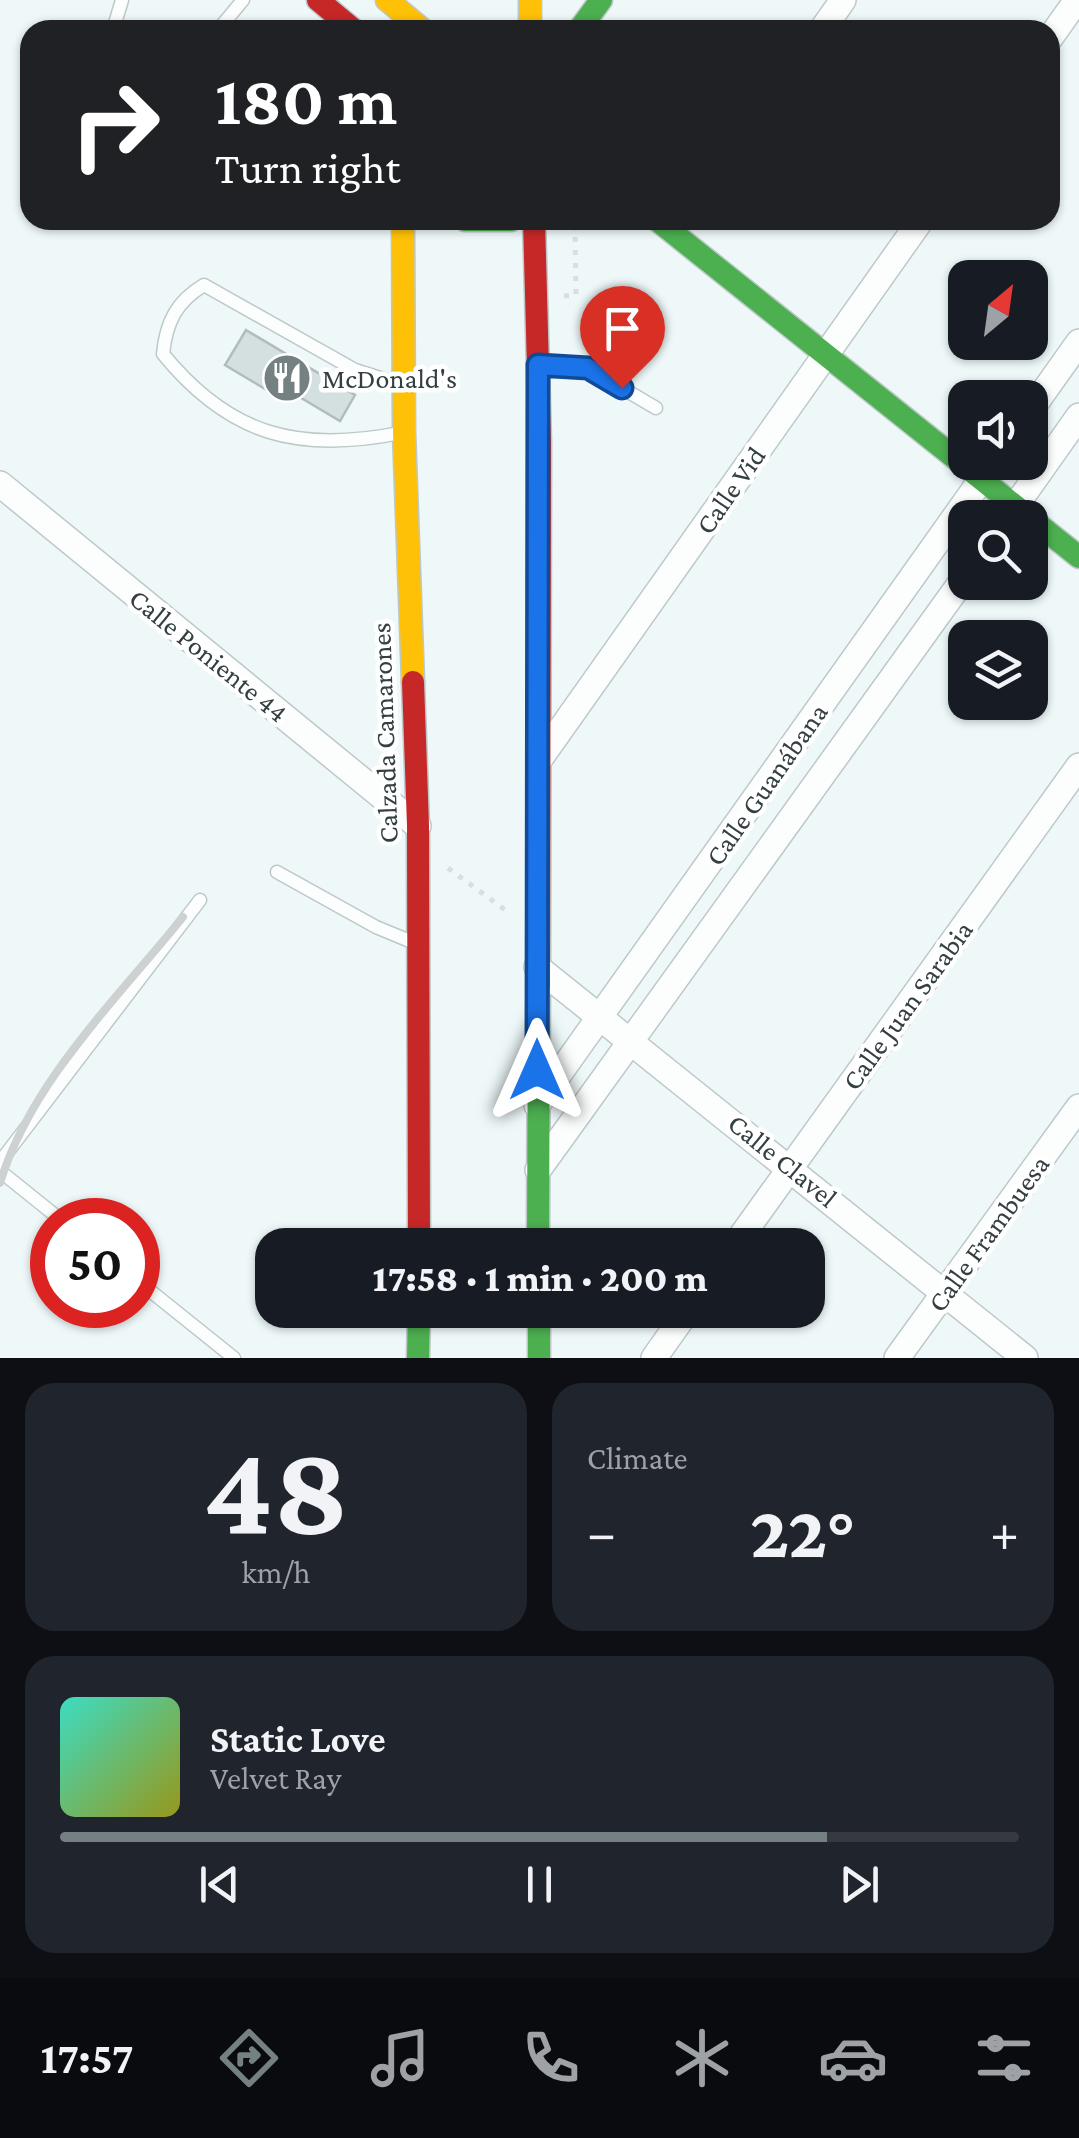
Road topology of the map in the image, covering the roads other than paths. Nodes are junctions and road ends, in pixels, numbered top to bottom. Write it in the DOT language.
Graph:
graph roads {
  1 [pos="243,0"];
  2 [pos="318,0"];
  3 [pos="1076,0"];
  4 [pos="226,20"];
  5 [pos="342,20"];
  6 [pos="1060,23"];
  7 [pos="403,230"];
  8 [pos="534,230"];
  9 [pos="681,230"];
  10 [pos="914,230"];
  11 [pos="1079,342"];
  12 [pos="826,355"];
  13 [pos="538,365"];
  14 [pos="404,386"];
  15 [pos="1048,386"];
  16 [pos="656,408"];
  17 [pos="1079,416"];
  18 [pos="404,432"];
  19 [pos="948,442"];
  20 [pos="982,480"];
  21 [pos="0,484"];
  22 [pos="1020,500"];
  23 [pos="1048,536"];
  24 [pos="1079,557"];
  25 [pos="948,600"];
  26 [pos="785,758"];
  27 [pos="540,760"];
  28 [pos="1079,766"];
  29 [pos="819,782"];
  30 [pos="418,836"];
  31 [pos="277,872"];
  32 [pos="200,900"];
  33 [pos="418,944"];
  34 [pos="537,967"];
  35 [pos="602,1016"];
  36 [pos="634,1040"];
  37 [pos="537,1105"];
  38 [pos="1079,1107"];
  39 [pos="0,1162"];
  40 [pos="791,1166"];
  41 [pos="538,1170"];
  42 [pos="0,1171"];
  43 [pos="34,1198"];
  44 [pos="419,1228"];
  45 [pos="538,1228"];
  46 [pos="747,1228"];
  47 [pos="944,1293"];
  48 [pos="160,1299"];
  49 [pos="418,1328"];
  50 [pos="539,1328"];
  51 [pos="675,1328"];
  52 [pos="234,1358"];
  53 [pos="418,1358"];
  54 [pos="539,1358"];
  55 [pos="654,1358"];
  56 [pos="897,1358"];
  57 [pos="1024,1358"];
  1 -- 4 [label="lane"];
  2 -- 5 [label="main road"];
  3 -- 6 [label="street"];
  7 -- 14 [label="main road, Calzada Camarones"];
  8 -- 13 [label="main road"];
  9 -- 12 [label="main road"];
  10 -- 12 [label="street, Calle Vid"];
  11 -- 15 [label="street"];
  12 -- 19 [label="main road"];
  12 -- 27 [label="street, Calle Vid"];
  13 -- 16 [label="lane"];
  13 -- 27 [label="main road"];
  14 -- 18 [label="main road, Calzada Camarones"];
  14 -- 18 [label="lane"];
  17 -- 22 [label="street"];
  18 -- 30 [label="main road, Calzada Camarones"];
  20 -- 26 [label="street, Calle Guanábana"];
  21 -- 30 [label="street, Calle Poniente 44"];
  23 -- 24 [label="main road"];
  25 -- 29 [label="street, Calle Guanábana"];
  26 -- 29 [label="street"];
  26 -- 35 [label="street, Calle Guanábana"];
  27 -- 34 [label="main road"];
  28 -- 40 [label="street, Calle Juan Sarabia"];
  29 -- 36 [label="street, Calle Guanábana"];
  30 -- 33 [label="main road, Calzada Camarones"];
  31 -- 33 [label="lane"];
  32 -- 39 [label="lane"];
  33 -- 44 [label="main road, Calzada Camarones"];
  34 -- 35 [label="street, Calle Clavel"];
  34 -- 37 [label="main road"];
  35 -- 36 [label="street, Calle Clavel"];
  35 -- 37 [label="street, Calle Guanábana"];
  36 -- 40 [label="street, Calle Clavel"];
  36 -- 41 [label="street, Calle Guanábana"];
  37 -- 41 [label="main road"];
  38 -- 47 [label="street, Calle Frambuesa"];
  40 -- 46 [label="street, Calle Juan Sarabia"];
  40 -- 47 [label="street, Calle Clavel"];
  41 -- 45 [label="main road"];
  42 -- 43 [label="lane"];
  47 -- 56 [label="street, Calle Frambuesa"];
  47 -- 57 [label="street, Calle Clavel"];
  48 -- 52 [label="lane"];
  49 -- 53 [label="main road"];
  50 -- 54 [label="main road"];
  51 -- 55 [label="street"];
}
